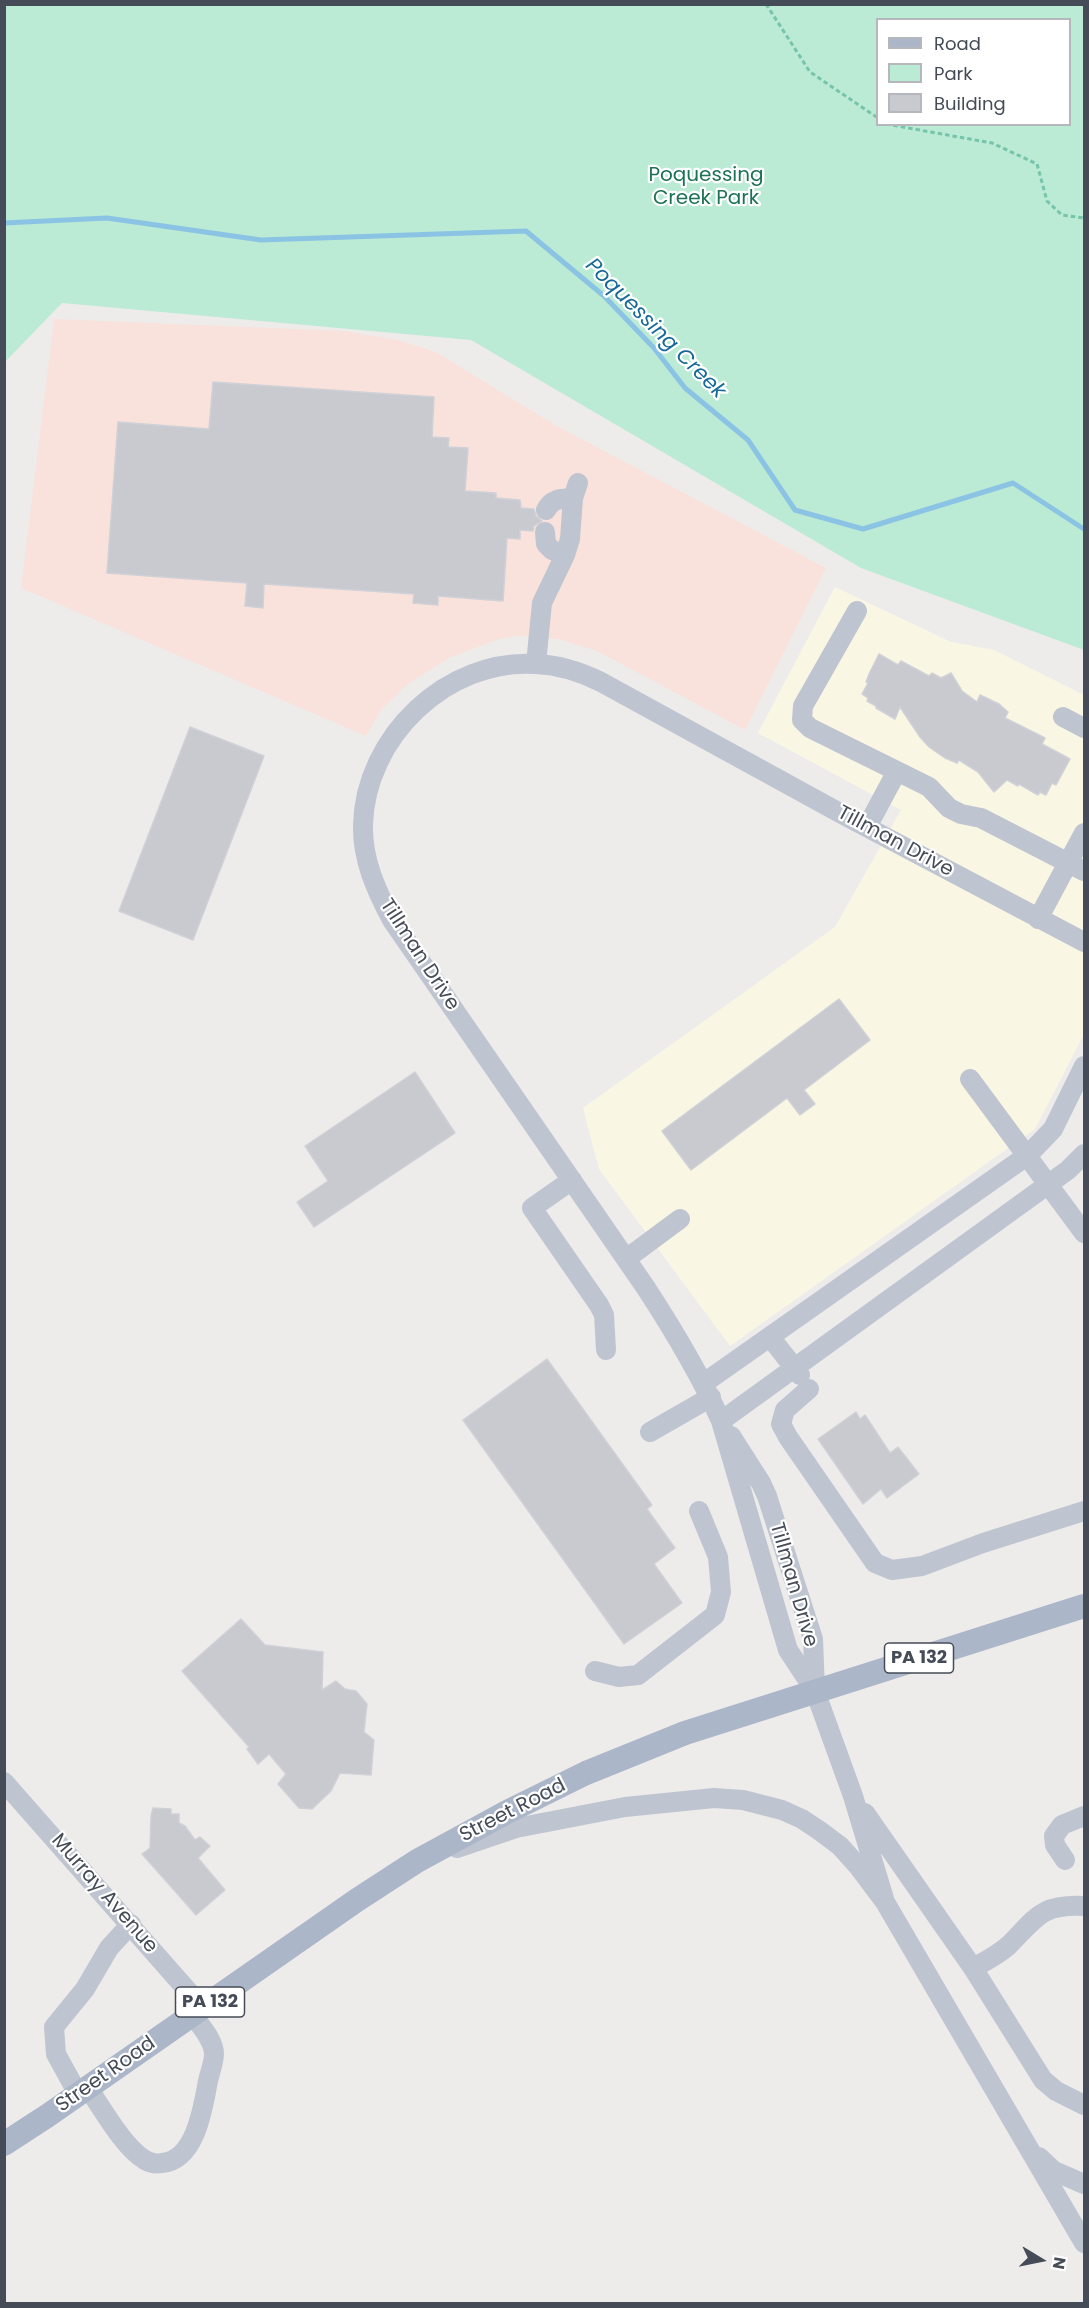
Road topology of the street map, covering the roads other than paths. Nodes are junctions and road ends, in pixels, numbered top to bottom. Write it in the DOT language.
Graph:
graph roads {
  1 [pos="546,510"];
  2 [pos="545,532"];
  3 [pos="565,555"];
  4 [pos="857,611"];
  5 [pos="536,663"];
  6 [pos="1063,717"];
  7 [pos="1084,728"];
  8 [pos="897,771"];
  9 [pos="867,827"];
  10 [pos="1084,832"];
  11 [pos="1076,867"];
  12 [pos="1038,919"];
  13 [pos="1084,942"];
  14 [pos="1084,1066"];
  15 [pos="970,1079"];
  16 [pos="1084,1154"];
  17 [pos="1028,1155"];
  18 [pos="572,1180"];
  19 [pos="1050,1184"];
  20 [pos="680,1219"];
  21 [pos="1084,1233"];
  22 [pos="626,1259"];
  23 [pos="770,1337"];
  24 [pos="606,1350"];
  25 [pos="801,1377"];
  26 [pos="707,1390"];
  27 [pos="721,1421"];
  28 [pos="650,1432"];
  29 [pos="699,1511"];
  30 [pos="1084,1511"];
  31 [pos="1084,1606"];
  32 [pos="595,1671"];
  33 [pos="815,1691"];
  34 [pos="4,1782"];
  35 [pos="853,1796"];
  36 [pos="1084,1816"];
  37 [pos="1065,1860"];
  38 [pos="417,1861"];
  39 [pos="885,1902"];
  40 [pos="1084,1906"];
  41 [pos="130,1924"];
  42 [pos="973,1968"];
  43 [pos="197,2011"];
  44 [pos="83,2091"];
  45 [pos="1084,2105"];
  46 [pos="4,2144"];
  47 [pos="1026,2145"];
  48 [pos="1084,2184"];
  49 [pos="1073,2224"];
  50 [pos="1084,2242"];
  51 [pos="1084,2258"];
  1 -- 3 [label="street"];
  2 -- 3 [label="street"];
  3 -- 5 [label="street"];
  4 -- 8 [label="street"];
  5 -- 9 [label="street, Tillman Drive"];
  5 -- 18 [label="street, Tillman Drive"];
  6 -- 7 [label="street"];
  8 -- 9 [label="street"];
  8 -- 11 [label="street"];
  9 -- 12 [label="street, Tillman Drive"];
  10 -- 11 [label="street"];
  11 -- 12 [label="street"];
  12 -- 13 [label="street, Tillman Drive"];
  14 -- 17 [label="street"];
  15 -- 17 [label="street"];
  16 -- 19 [label="street"];
  17 -- 19 [label="street"];
  17 -- 23 [label="street"];
  18 -- 22 [label="street, Tillman Drive"];
  18 -- 24 [label="street"];
  19 -- 21 [label="street"];
  19 -- 25 [label="street"];
  20 -- 22 [label="street"];
  22 -- 26 [label="street, Tillman Drive"];
  23 -- 25 [label="street"];
  23 -- 26 [label="street"];
  25 -- 27 [label="street"];
  25 -- 30 [label="street"];
  26 -- 27 [label="street, Tillman Drive"];
  26 -- 28 [label="street"];
  27 -- 33 [label="street, Tillman Drive"];
  27 -- 33 [label="street, Tillman Drive"];
  29 -- 32 [label="street"];
  31 -- 33 [label="main road, Street Road / PA 132"];
  33 -- 35 [label="street"];
  33 -- 38 [label="main road, Street Road / PA 132"];
  34 -- 41 [label="street, Murray Avenue"];
  35 -- 39 [label="street"];
  35 -- 42 [label="street"];
  36 -- 37 [label="street"];
  38 -- 39 [label="street"];
  38 -- 43 [label="main road, Street Road / PA 132"];
  39 -- 47 [label="street"];
  40 -- 42 [label="street"];
  41 -- 43 [label="street, Murray Avenue"];
  41 -- 44 [label="street, Murray Avenue"];
  42 -- 45 [label="street"];
  43 -- 44 [label="main road, Street Road / PA 132"];
  43 -- 44 [label="street, Murray Avenue"];
  44 -- 46 [label="main road, Street Road / PA 132"];
  47 -- 48 [label="street"];
  47 -- 49 [label="street"];
  49 -- 50 [label="street"];
  49 -- 51 [label="street"];
}
